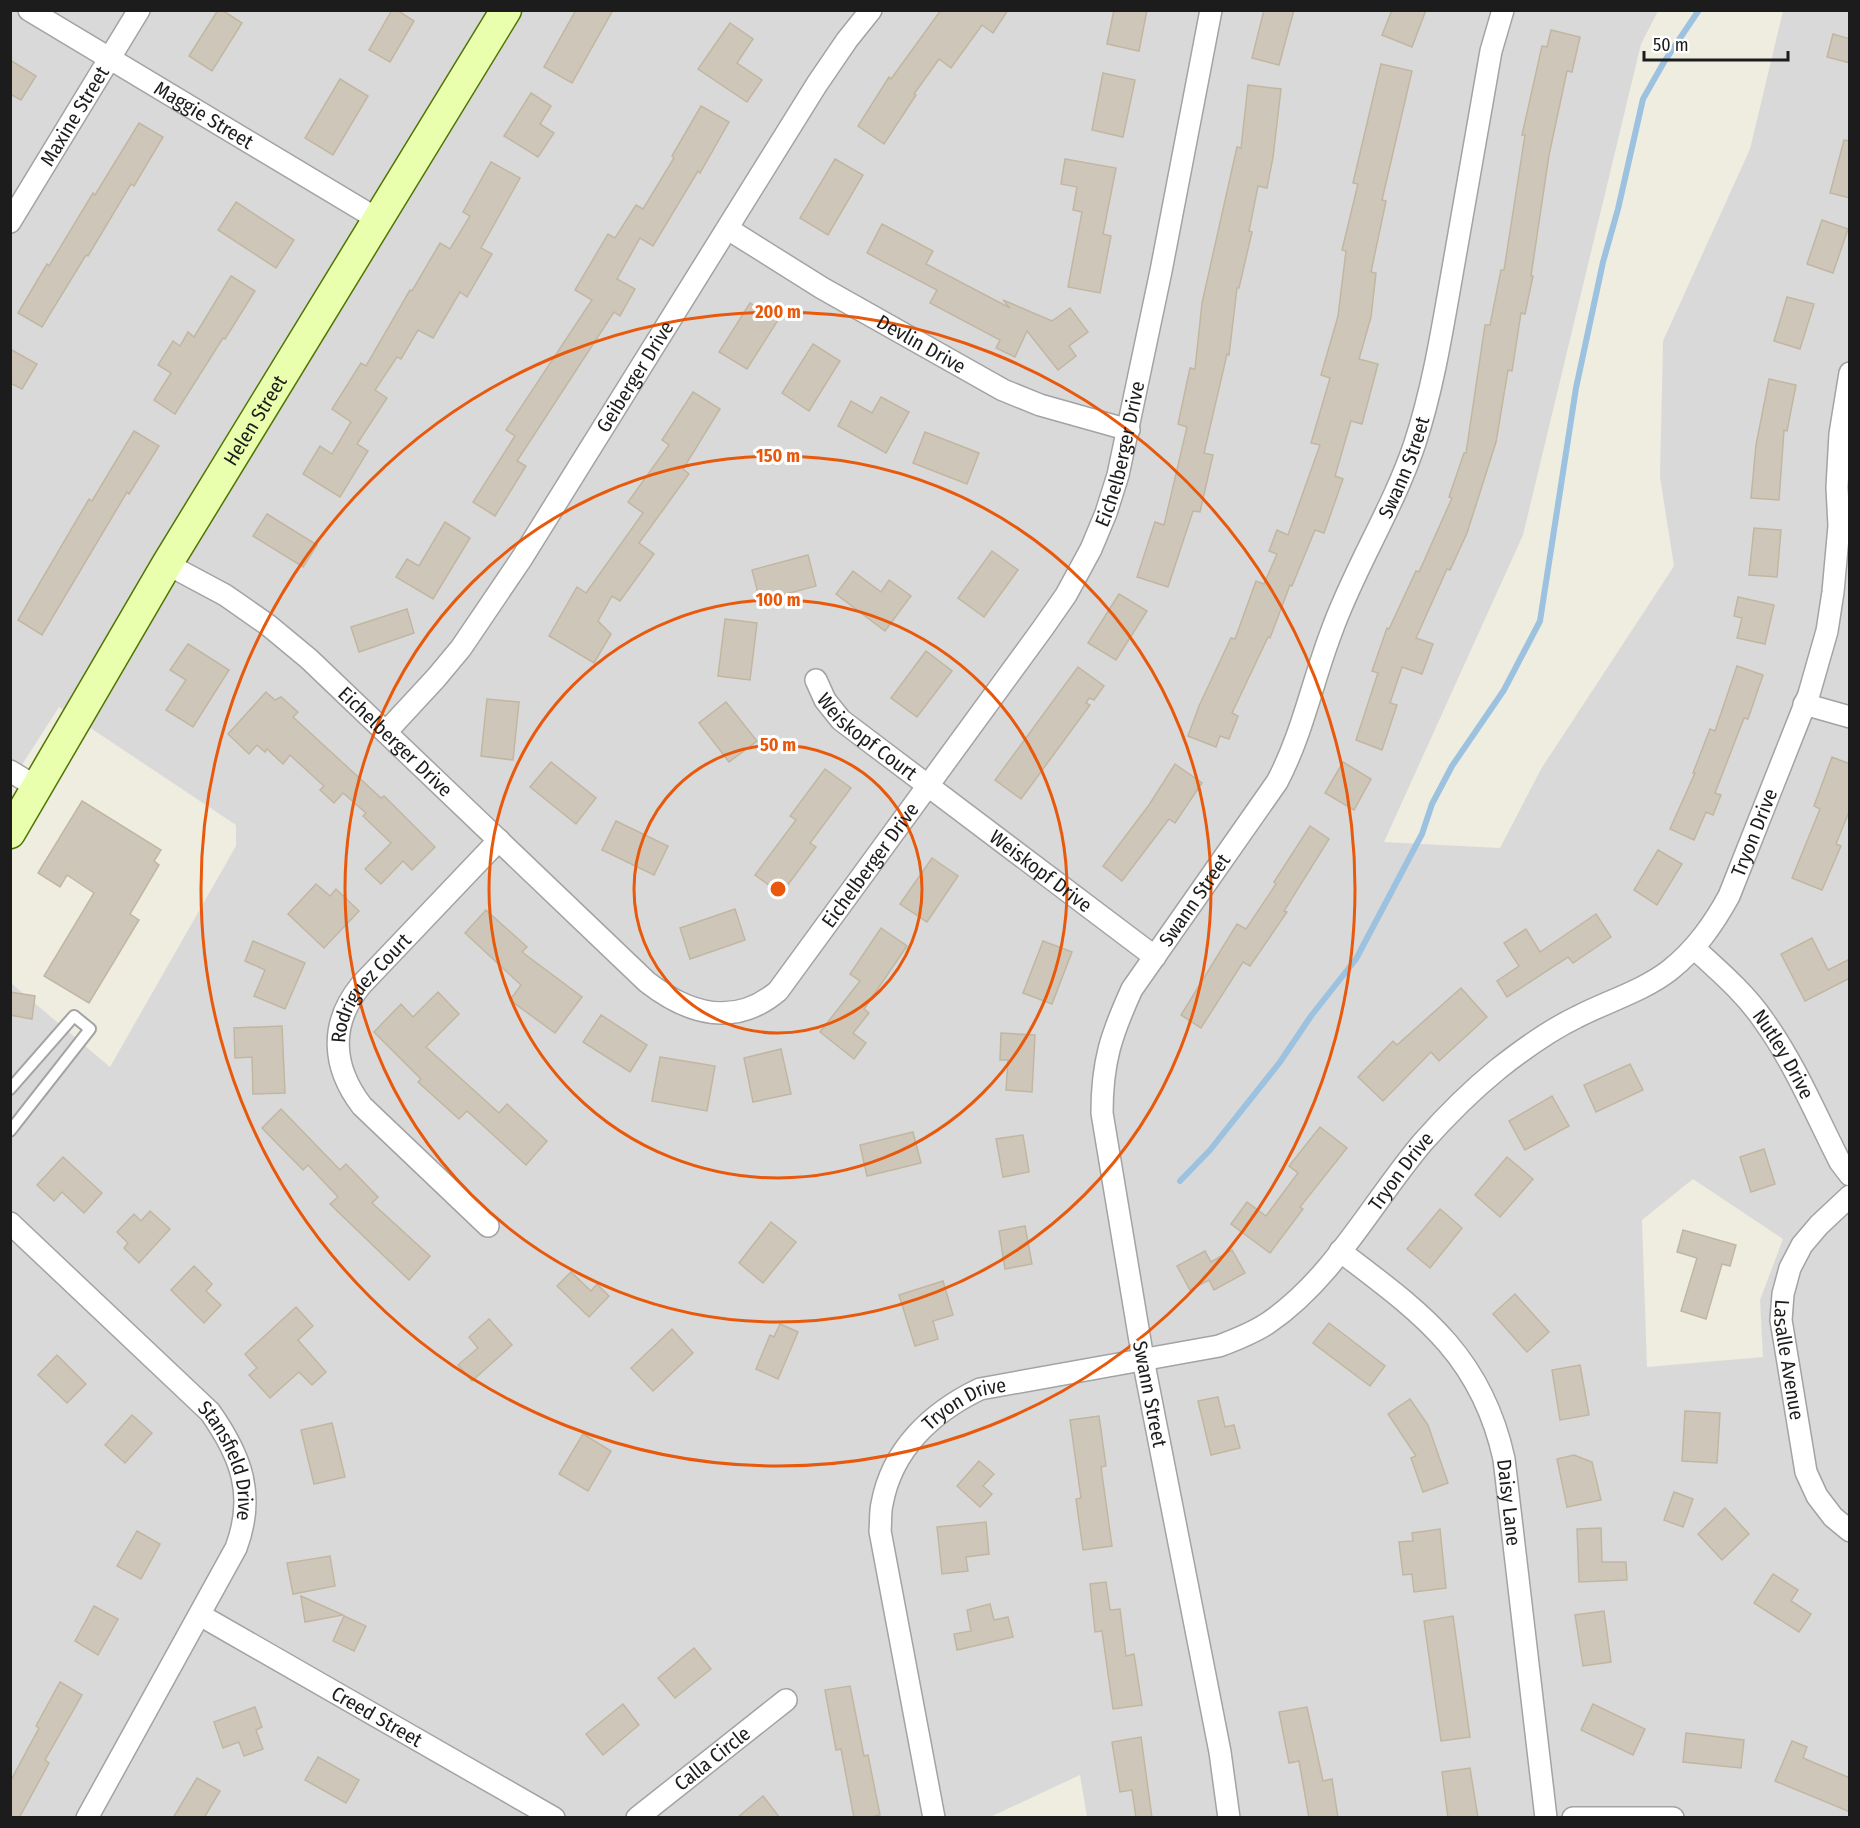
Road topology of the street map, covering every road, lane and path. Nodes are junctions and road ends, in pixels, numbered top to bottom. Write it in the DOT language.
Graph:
graph roads {
  1 [pos="30,10"];
  2 [pos="139,10"];
  3 [pos="506,10"];
  4 [pos="871,10"];
  5 [pos="1211,10"];
  6 [pos="1503,10"];
  7 [pos="110,58"];
  8 [pos="379,220"];
  9 [pos="10,222"];
  10 [pos="728,229"];
  11 [pos="1848,386"];
  12 [pos="1129,430"];
  13 [pos="167,564"];
  14 [pos="816,680"];
  15 [pos="1804,704"];
  16 [pos="1850,717"];
  17 [pos="386,732"];
  18 [pos="10,771"];
  19 [pos="928,784"];
  20 [pos="38,788"];
  21 [pos="10,833"];
  22 [pos="499,840"];
  23 [pos="1694,948"];
  24 [pos="1155,957"];
  25 [pos="10,1089"];
  26 [pos="10,1131"];
  27 [pos="1850,1175"];
  28 [pos="1850,1196"];
  29 [pos="10,1223"];
  30 [pos="488,1226"];
  31 [pos="1340,1251"];
  32 [pos="1143,1359"];
  33 [pos="1850,1530"];
  34 [pos="200,1615"];
  35 [pos="786,1700"];
  36 [pos="87,1818"];
  37 [pos="554,1818"];
  38 [pos="637,1818"];
  39 [pos="934,1818"];
  40 [pos="1229,1818"];
  41 [pos="1546,1818"];
  42 [pos="1573,1818"];
  43 [pos="1673,1818"];
  1 -- 7 [label="street, Maggie Street"];
  2 -- 7 [label="street, Maxine Street"];
  3 -- 8 [label="street, Helen Street"];
  4 -- 10 [label="street, Geiberger Drive"];
  5 -- 12 [label="street, Eichelberger Drive"];
  6 -- 24 [label="street, Swann Street"];
  7 -- 8 [label="street, Maggie Street"];
  7 -- 9 [label="street, Maxine Street"];
  8 -- 13 [label="street, Helen Street"];
  10 -- 12 [label="street, Devlin Drive"];
  10 -- 17 [label="street, Geiberger Drive"];
  11 -- 15 [label="street, Tryon Drive"];
  12 -- 19 [label="street, Eichelberger Drive"];
  13 -- 17 [label="street, Eichelberger Drive"];
  13 -- 20 [label="street, Helen Street"];
  14 -- 19 [label="street, Weiskopf Court"];
  15 -- 16 [label="street"];
  15 -- 23 [label="street, Tryon Drive"];
  17 -- 22 [label="street, Eichelberger Drive"];
  18 -- 20 [label="street"];
  19 -- 22 [label="street, Eichelberger Drive"];
  19 -- 24 [label="street, Weiskopf Drive"];
  20 -- 21 [label="street, Helen Street"];
  22 -- 30 [label="street, Rodriguez Court"];
  23 -- 27 [label="street, Nutley Drive"];
  23 -- 31 [label="street, Tryon Drive"];
  24 -- 32 [label="street, Swann Street"];
  25 -- 26 [label="lane"];
  28 -- 33 [label="street, Lasalle Avenue"];
  29 -- 34 [label="street, Stansfield Drive"];
  31 -- 32 [label="street, Tryon Drive"];
  31 -- 41 [label="street, Daisy Lane"];
  32 -- 39 [label="street, Tryon Drive"];
  32 -- 40 [label="street, Swann Street"];
  34 -- 36 [label="street, Stansfield Drive"];
  34 -- 37 [label="street, Creed Street"];
  35 -- 38 [label="street, Calla Circle"];
  42 -- 43 [label="street"];
}
